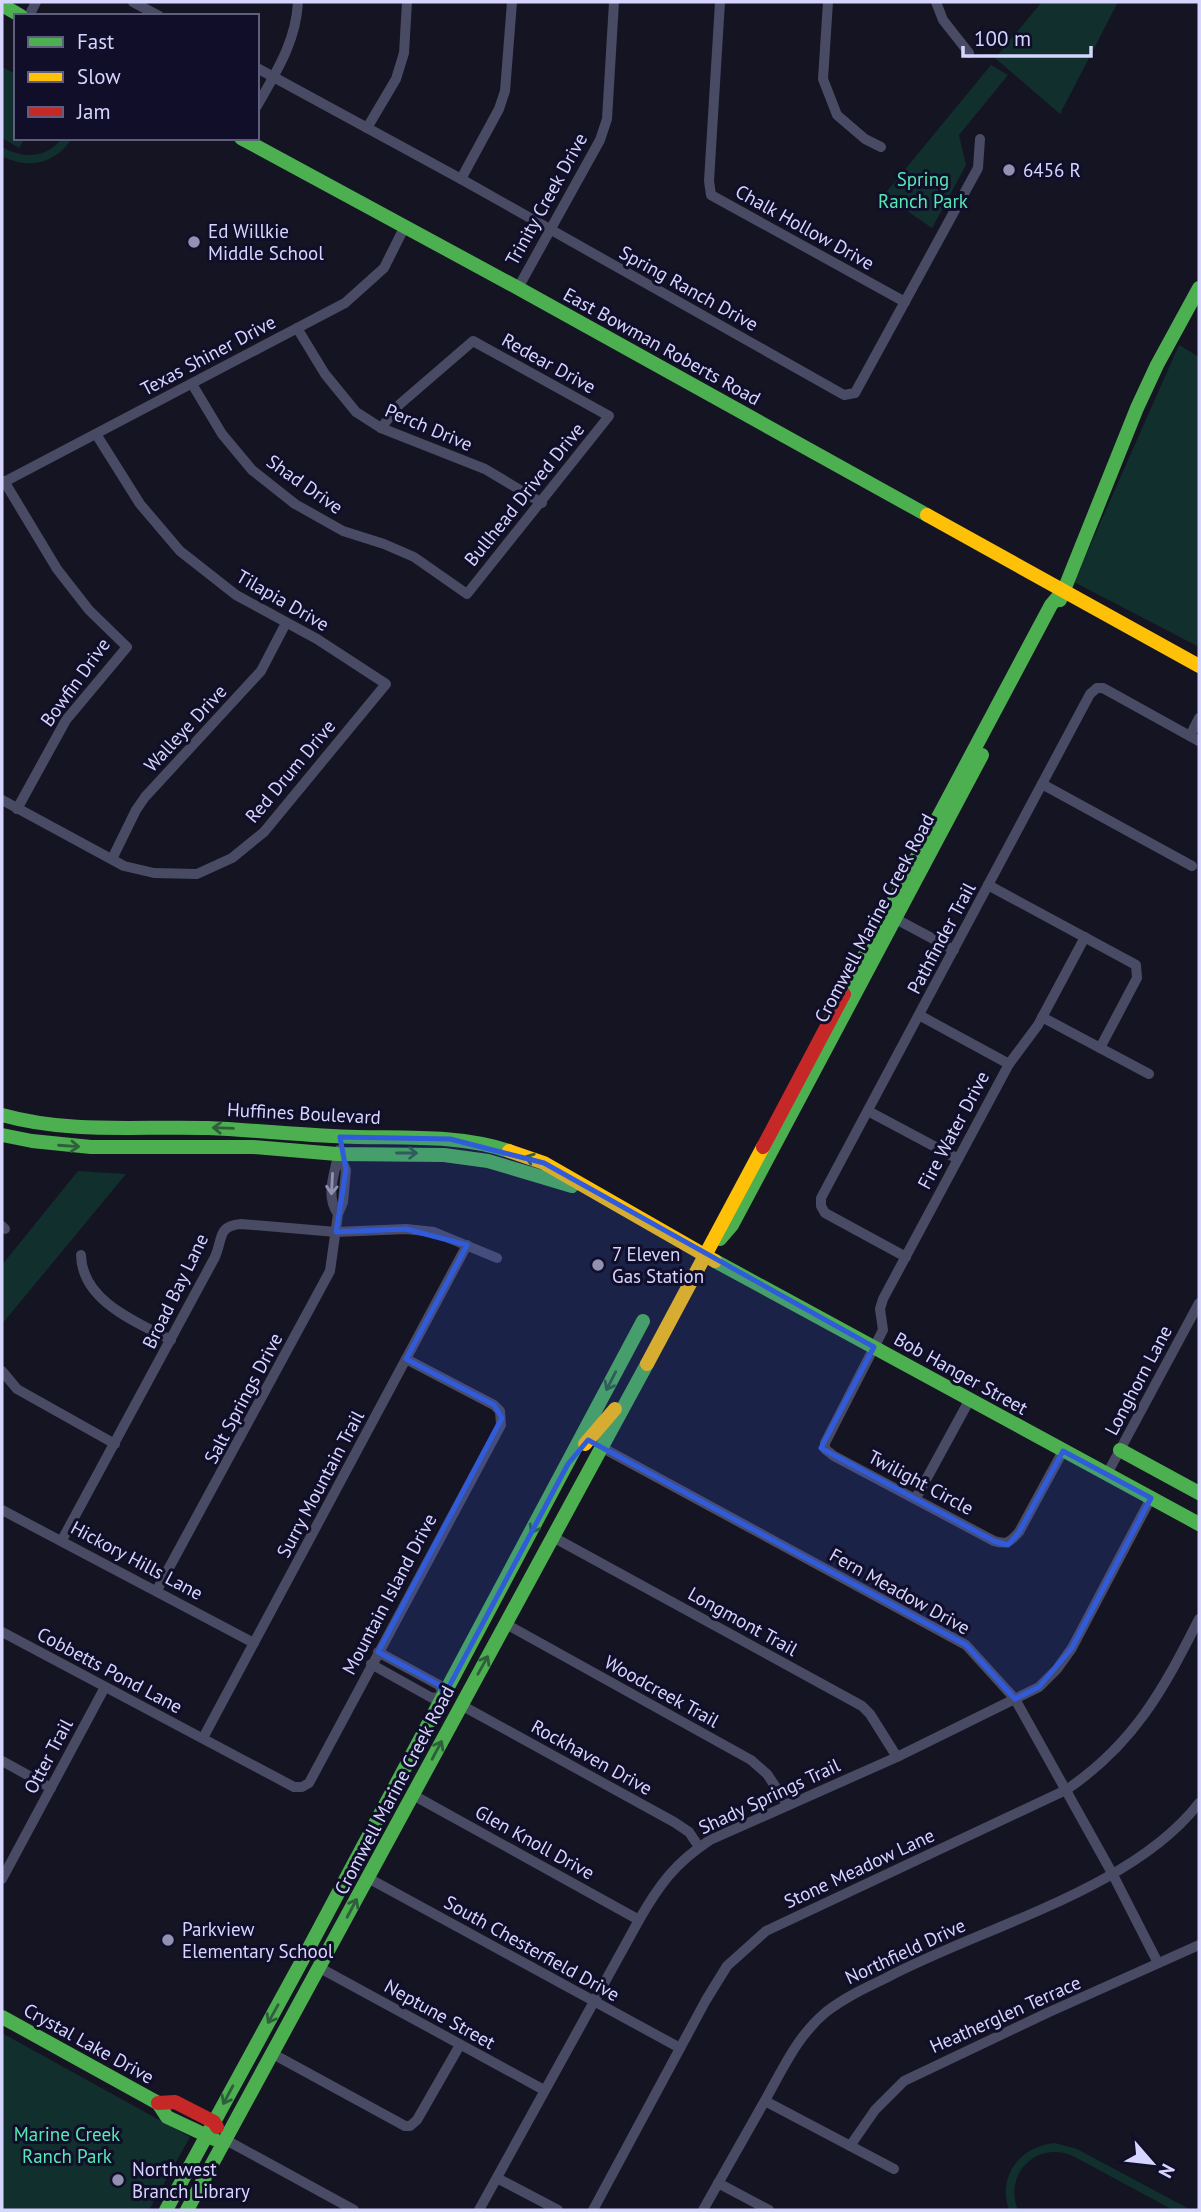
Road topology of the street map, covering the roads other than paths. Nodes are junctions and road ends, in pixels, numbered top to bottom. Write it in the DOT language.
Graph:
graph roads {
  1 [pos="133,2"];
  2 [pos="298,2"];
  3 [pos="407,2"];
  4 [pos="512,2"];
  5 [pos="614,2"];
  6 [pos="720,2"];
  7 [pos="828,2"];
  8 [pos="936,2"];
  9 [pos="155,14"];
  10 [pos="969,53"];
  11 [pos="259,69"];
  12 [pos="273,76"];
  13 [pos="259,102"];
  14 [pos="367,128"];
  15 [pos="980,139"];
  16 [pos="245,140"];
  17 [pos="881,147"];
  18 [pos="461,179"];
  19 [pos="404,228"];
  20 [pos="550,230"];
  21 [pos="518,288"];
  22 [pos="1199,288"];
  23 [pos="905,302"];
  24 [pos="297,328"];
  25 [pos="192,384"];
  26 [pos="609,416"];
  27 [pos="381,428"];
  28 [pos="96,435"];
  29 [pos="3,482"];
  30 [pos="542,503"];
  31 [pos="1063,591"];
  32 [pos="467,594"];
  33 [pos="286,623"];
  34 [pos="1199,666"];
  35 [pos="386,684"];
  36 [pos="1199,718"];
  37 [pos="1194,738"];
  38 [pos="1042,785"];
  39 [pos="2,800"];
  40 [pos="16,809"];
  41 [pos="112,859"];
  42 [pos="1192,866"];
  43 [pos="988,885"];
  44 [pos="896,919"];
  45 [pos="1085,937"];
  46 [pos="954,950"];
  47 [pos="919,1015"];
  48 [pos="1042,1017"];
  49 [pos="1100,1048"];
  50 [pos="1009,1064"];
  51 [pos="1149,1074"];
  52 [pos="868,1111"];
  53 [pos="2,1115"];
  54 [pos="2,1135"];
  55 [pos="340,1136"];
  56 [pos="339,1154"];
  57 [pos="958,1159"];
  58 [pos="594,1192"];
  59 [pos="336,1231"];
  60 [pos="467,1245"];
  61 [pos="81,1255"];
  62 [pos="705,1255"];
  63 [pos="906,1257"];
  64 [pos="497,1258"];
  65 [pos="1199,1306"];
  66 [pos="643,1321"];
  67 [pos="170,1340"];
  68 [pos="874,1347"];
  69 [pos="406,1359"];
  70 [pos="2,1371"];
  71 [pos="634,1388"];
  72 [pos="970,1399"];
  73 [pos="115,1444"];
  74 [pos="601,1447"];
  75 [pos="1120,1450"];
  76 [pos="1063,1451"];
  77 [pos="568,1464"];
  78 [pos="1107,1474"];
  79 [pos="1199,1493"];
  80 [pos="916,1498"];
  81 [pos="1151,1498"];
  82 [pos="2,1510"];
  83 [pos="1199,1524"];
  84 [pos="553,1536"];
  85 [pos="62,1540"];
  86 [pos="157,1590"];
  87 [pos="1199,1619"];
  88 [pos="506,1624"];
  89 [pos="2,1632"];
  90 [pos="254,1643"];
  91 [pos="379,1652"];
  92 [pos="371,1664"];
  93 [pos="105,1687"];
  94 [pos="444,1696"];
  95 [pos="1015,1699"];
  96 [pos="461,1705"];
  97 [pos="203,1738"];
  98 [pos="897,1757"];
  99 [pos="2,1762"];
  100 [pos="51,1788"];
  101 [pos="1066,1790"];
  102 [pos="413,1795"];
  103 [pos="1199,1802"];
  104 [pos="787,1804"];
  105 [pos="699,1847"];
  106 [pos="1112,1873"];
  107 [pos="368,1878"];
  108 [pos="2,1879"];
  109 [pos="639,1920"];
  110 [pos="1199,1945"];
  111 [pos="303,1959"];
  112 [pos="1158,1963"];
  113 [pos="320,1968"];
  114 [pos="593,2002"];
  115 [pos="2,2017"];
  116 [pos="460,2045"];
  117 [pos="680,2048"];
  118 [pos="273,2054"];
  119 [pos="544,2090"];
  120 [pos="765,2101"];
  121 [pos="158,2103"];
  122 [pos="214,2122"];
  123 [pos="205,2137"];
  124 [pos="226,2140"];
  125 [pos="850,2146"];
  126 [pos="894,2169"];
  127 [pos="497,2178"];
  128 [pos="718,2183"];
  129 [pos="166,2210"];
  130 [pos="187,2210"];
  131 [pos="354,2210"];
  132 [pos="479,2210"];
  133 [pos="558,2210"];
  134 [pos="593,2210"];
  135 [pos="703,2210"];
  136 [pos="769,2210"];
  1 -- 9 [label="street"];
  2 -- 12 [label="street"];
  3 -- 14 [label="street"];
  4 -- 18 [label="street"];
  5 -- 20 [label="street, Trinity Creek Drive"];
  6 -- 23 [label="street, Chalk Hollow Drive"];
  7 -- 17 [label="street"];
  8 -- 10 [label="street"];
  11 -- 12 [label="street, Spring Ranch Drive"];
  12 -- 13 [label="street"];
  12 -- 14 [label="street, Spring Ranch Drive"];
  14 -- 18 [label="street, Spring Ranch Drive"];
  15 -- 23 [label="street, Spring Ranch Drive"];
  16 -- 19 [label="main road, East Bowman Roberts Road"];
  18 -- 20 [label="street, Spring Ranch Drive"];
  19 -- 21 [label="main road, East Bowman Roberts Road"];
  19 -- 24 [label="street, Texas Shiner Drive"];
  20 -- 21 [label="street, Trinity Creek Drive"];
  20 -- 23 [label="street, Spring Ranch Drive"];
  21 -- 31 [label="main road, East Bowman Roberts Road"];
  22 -- 31 [label="main road, Cromwell Marine Creek Road"];
  24 -- 25 [label="street, Texas Shiner Drive"];
  24 -- 27 [label="street, Perch Drive"];
  25 -- 28 [label="street, Texas Shiner Drive"];
  25 -- 32 [label="street, Shad Drive"];
  26 -- 27 [label="street, Redear Drive"];
  26 -- 30 [label="street, Bullhead Drived Drive"];
  27 -- 30 [label="street, Perch Drive"];
  28 -- 29 [label="street, Texas Shiner Drive"];
  28 -- 33 [label="street, Tilapia Drive"];
  29 -- 40 [label="street, Bowfin Drive"];
  30 -- 32 [label="street, Bullhead Drived Drive"];
  31 -- 34 [label="main road, East Bowman Roberts Road"];
  31 -- 44 [label="main road, Cromwell Marine Creek Road"];
  31 -- 62 [label="main road, Cromwell Marine Creek Road"];
  33 -- 35 [label="street, Tilapia Drive"];
  33 -- 41 [label="street, Walleye Drive"];
  35 -- 41 [label="street, Red Drum Drive"];
  36 -- 37 [label="street"];
  37 -- 38 [label="street, Pathfinder Trail"];
  38 -- 42 [label="street"];
  38 -- 43 [label="street, Pathfinder Trail"];
  39 -- 40 [label="street, Red Drum Drive"];
  40 -- 41 [label="street, Red Drum Drive"];
  43 -- 45 [label="street"];
  43 -- 46 [label="street, Pathfinder Trail"];
  44 -- 46 [label="street"];
  44 -- 62 [label="main road, Cromwell Marine Creek Road"];
  45 -- 48 [label="street, Fire Water Drive"];
  45 -- 49 [label="street"];
  46 -- 47 [label="street, Pathfinder Trail"];
  47 -- 50 [label="street"];
  47 -- 52 [label="street, Pathfinder Trail"];
  48 -- 49 [label="street"];
  48 -- 50 [label="street, Fire Water Drive"];
  49 -- 51 [label="street"];
  50 -- 57 [label="street, Fire Water Drive"];
  52 -- 57 [label="street"];
  52 -- 63 [label="street, Pathfinder Trail"];
  55 -- 53 [label="main road, Huffines Boulevard, one-way"];
  54 -- 56 [label="main road, Huffines Boulevard, one-way"];
  55 -- 56 [label="street, Salt Springs Drive"];
  58 -- 55 [label="main road, Huffines Boulevard, one-way"];
  56 -- 58 [label="main road, Huffines Boulevard, one-way"];
  56 -- 59 [label="street, Salt Springs Drive"];
  57 -- 63 [label="street, Fire Water Drive"];
  58 -- 62 [label="main road, Huffines Boulevard"];
  59 -- 60 [label="street, Broad Bay Lane"];
  59 -- 67 [label="street, Broad Bay Lane"];
  59 -- 86 [label="street, Salt Springs Drive"];
  60 -- 64 [label="street, Broad Bay Lane"];
  60 -- 69 [label="street, Surry Mountain Trail"];
  61 -- 67 [label="street"];
  62 -- 68 [label="main road, Bob Hanger Street"];
  62 -- 71 [label="main road, Cromwell Marine Creek Road"];
  63 -- 68 [label="street, Fire Water Drive"];
  65 -- 75 [label="street, Longhorn Lane"];
  66 -- 77 [label="main road, Cromwell Marine Creek Road, one-way"];
  67 -- 73 [label="street, Broad Bay Lane"];
  68 -- 72 [label="main road, Bob Hanger Street"];
  68 -- 80 [label="street, Twilight Circle"];
  69 -- 90 [label="street, Surry Mountain Trail"];
  69 -- 91 [label="street, Mountain Island Drive"];
  70 -- 73 [label="street"];
  71 -- 74 [label="main road, Cromwell Marine Creek Road"];
  71 -- 77 [label="main road, Cromwell Marine Creek Road"];
  72 -- 76 [label="main road, Bob Hanger Street"];
  72 -- 80 [label="street"];
  73 -- 85 [label="street, Broad Bay Lane"];
  74 -- 84 [label="main road, Cromwell Marine Creek Road"];
  74 -- 95 [label="street, Fern Meadow Drive"];
  75 -- 78 [label="street, Longhorn Lane"];
  75 -- 79 [label="main road"];
  76 -- 78 [label="main road, Bob Hanger Street"];
  76 -- 80 [label="street, Twilight Circle"];
  77 -- 94 [label="main road, Cromwell Marine Creek Road, one-way"];
  78 -- 81 [label="main road, Bob Hanger Street"];
  81 -- 83 [label="main road, Bob Hanger Street"];
  81 -- 95 [label="street, Shady Springs Trail"];
  82 -- 85 [label="street, Hickory Hills Lane"];
  84 -- 88 [label="main road, Cromwell Marine Creek Road"];
  84 -- 98 [label="street, Longmont Trail"];
  85 -- 86 [label="street, Hickory Hills Lane"];
  86 -- 90 [label="street, Hickory Hills Lane"];
  87 -- 101 [label="street, Stone Meadow Lane"];
  96 -- 88 [label="main road, Cromwell Marine Creek Road, one-way"];
  88 -- 104 [label="street, Woodcreek Trail"];
  89 -- 93 [label="street, Cobbetts Pond Lane"];
  90 -- 97 [label="street, Surry Mountain Trail"];
  91 -- 92 [label="street, Mountain Island Drive"];
  91 -- 94 [label="street"];
  92 -- 94 [label="street"];
  92 -- 97 [label="street, Mountain Island Drive"];
  93 -- 97 [label="street, Cobbetts Pond Lane"];
  93 -- 100 [label="street, Otter Trail"];
  94 -- 96 [label="main road"];
  94 -- 111 [label="main road, Cromwell Marine Creek Road"];
  95 -- 98 [label="street, Shady Springs Trail"];
  95 -- 101 [label="street, Fern Meadow Drive"];
  102 -- 96 [label="main road, Cromwell Marine Creek Road, one-way"];
  96 -- 105 [label="street, Rockhaven Drive"];
  98 -- 104 [label="street, Shady Springs Trail"];
  99 -- 100 [label="street"];
  100 -- 108 [label="street, Otter Trail"];
  101 -- 106 [label="street, Fern Meadow Drive"];
  101 -- 117 [label="street, Stone Meadow Lane"];
  102 -- 107 [label="main road, Cromwell Marine Creek Road"];
  102 -- 109 [label="street, Glen Knoll Drive"];
  103 -- 106 [label="street, Northfield Drive"];
  104 -- 105 [label="street, Shady Springs Trail"];
  105 -- 109 [label="street, Shady Springs Trail"];
  106 -- 112 [label="street, Fern Meadow Drive"];
  106 -- 120 [label="street, Northfield Drive"];
  113 -- 107 [label="main road, Cromwell Marine Creek Road, one-way"];
  107 -- 114 [label="street, South Chesterfield Drive"];
  109 -- 114 [label="street, Shady Springs Trail"];
  110 -- 112 [label="street, Heatherglen Terrace"];
  111 -- 113 [label="main road"];
  111 -- 122 [label="main road, Cromwell Marine Creek Road, one-way"];
  112 -- 125 [label="street, Heatherglen Terrace"];
  113 -- 116 [label="street, Neptune Street"];
  113 -- 118 [label="main road, Cromwell Marine Creek Road"];
  114 -- 117 [label="street, South Chesterfield Drive"];
  114 -- 119 [label="street, Shady Springs Trail"];
  115 -- 121 [label="main road, Crystal Lake Drive"];
  116 -- 118 [label="street"];
  116 -- 119 [label="street, Neptune Street"];
  117 -- 134 [label="street, Stone Meadow Lane"];
  118 -- 124 [label="main road, Cromwell Marine Creek Road"];
  119 -- 127 [label="street, Shady Springs Trail"];
  120 -- 125 [label="street"];
  120 -- 128 [label="street, Northfield Drive"];
  121 -- 122 [label="main road, Crystal Lake Drive"];
  121 -- 123 [label="main road, Crystal Lake Drive"];
  122 -- 123 [label="main road, Cromwell Marine Creek Road"];
  122 -- 124 [label="main road, Crystal Lake Drive"];
  123 -- 124 [label="main road, Crystal Lake Drive"];
  123 -- 129 [label="main road, Cromwell Marine Creek Road"];
  124 -- 130 [label="main road, Cromwell Marine Creek Road"];
  124 -- 131 [label="street"];
  125 -- 126 [label="street"];
  127 -- 132 [label="street, Shady Springs Trail"];
  127 -- 133 [label="street"];
  128 -- 135 [label="street, Northfield Drive"];
  128 -- 136 [label="street"];
}
